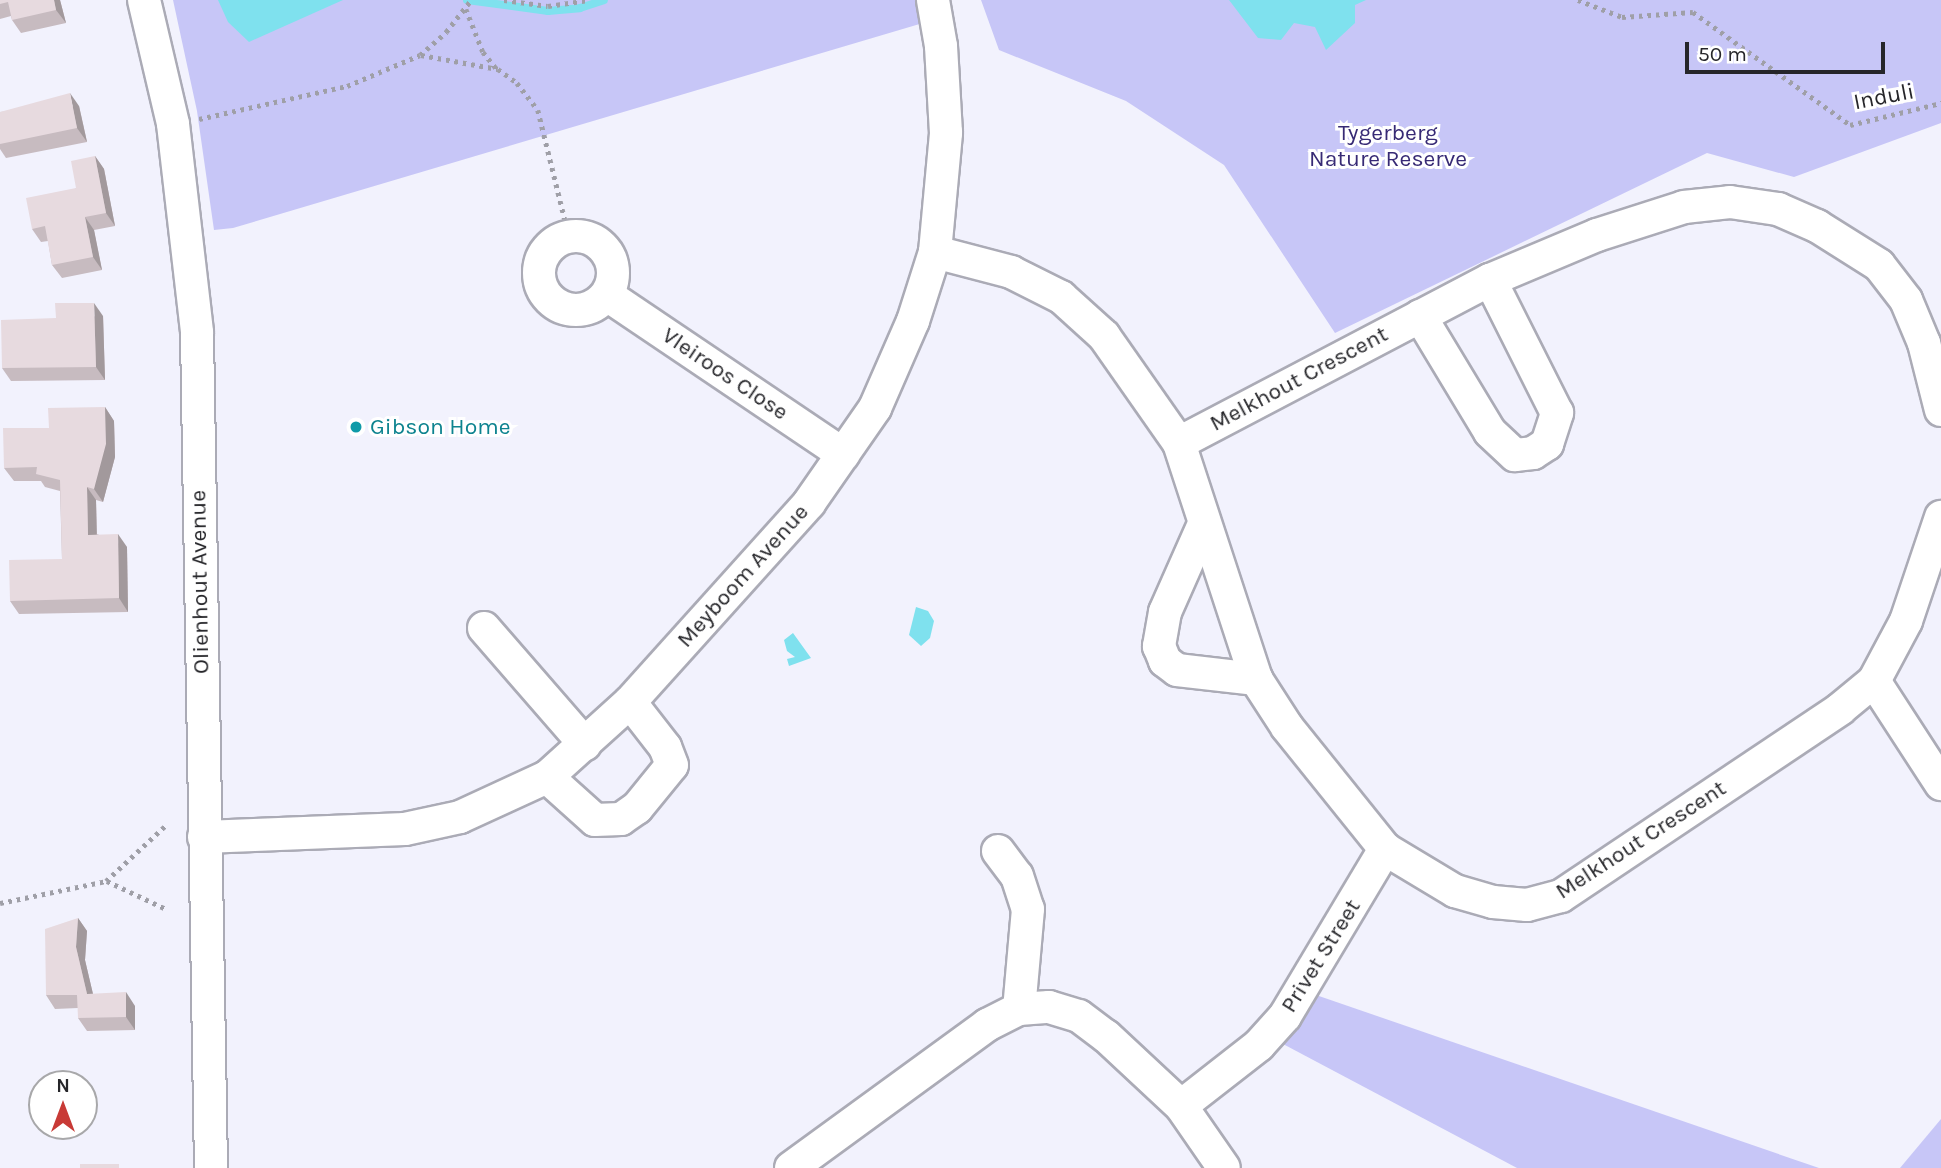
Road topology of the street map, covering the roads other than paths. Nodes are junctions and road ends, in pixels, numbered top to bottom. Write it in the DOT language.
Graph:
graph roads {
  1 [pos="144,0"];
  2 [pos="933,0"];
  3 [pos="935,252"];
  4 [pos="1490,280"];
  5 [pos="607,295"];
  6 [pos="1420,316"];
  7 [pos="1941,410"];
  8 [pos="1179,443"];
  9 [pos="843,454"];
  10 [pos="1941,517"];
  11 [pos="1204,524"];
  12 [pos="484,628"];
  13 [pos="1256,679"];
  14 [pos="1874,681"];
  15 [pos="630,702"];
  16 [pos="585,744"];
  17 [pos="547,777"];
  18 [pos="1941,785"];
  19 [pos="204,837"];
  20 [pos="1385,849"];
  21 [pos="998,851"];
  22 [pos="1019,1009"];
  23 [pos="1181,1105"];
  24 [pos="211,1168"];
  25 [pos="791,1168"];
  26 [pos="1224,1168"];
  1 -- 19 [label="street, Olienhout Avenue"];
  2 -- 3 [label="street, Meyboom Avenue"];
  3 -- 8 [label="street, Melkhout Crescent"];
  3 -- 9 [label="street, Meyboom Avenue"];
  4 -- 6 [label="street, Melkhout Crescent"];
  4 -- 6 [label="street"];
  4 -- 7 [label="street, Melkhout Crescent"];
  5 -- 5 [label="street"];
  5 -- 9 [label="street, Vleiroos Close"];
  6 -- 8 [label="street, Melkhout Crescent"];
  8 -- 11 [label="street, Melkhout Crescent"];
  9 -- 15 [label="street, Meyboom Avenue"];
  10 -- 14 [label="street, Melkhout Crescent"];
  11 -- 13 [label="street, Melkhout Crescent"];
  11 -- 13 [label="street"];
  12 -- 16 [label="street"];
  13 -- 20 [label="street, Melkhout Crescent"];
  14 -- 18 [label="street"];
  14 -- 20 [label="street, Melkhout Crescent"];
  15 -- 16 [label="street, Meyboom Avenue"];
  15 -- 17 [label="street"];
  16 -- 17 [label="street, Meyboom Avenue"];
  17 -- 19 [label="street, Meyboom Avenue"];
  19 -- 24 [label="street, Olienhout Avenue"];
  20 -- 23 [label="street, Privet Street"];
  21 -- 22 [label="street"];
  22 -- 23 [label="street"];
  22 -- 25 [label="street"];
  23 -- 26 [label="street"];
}
